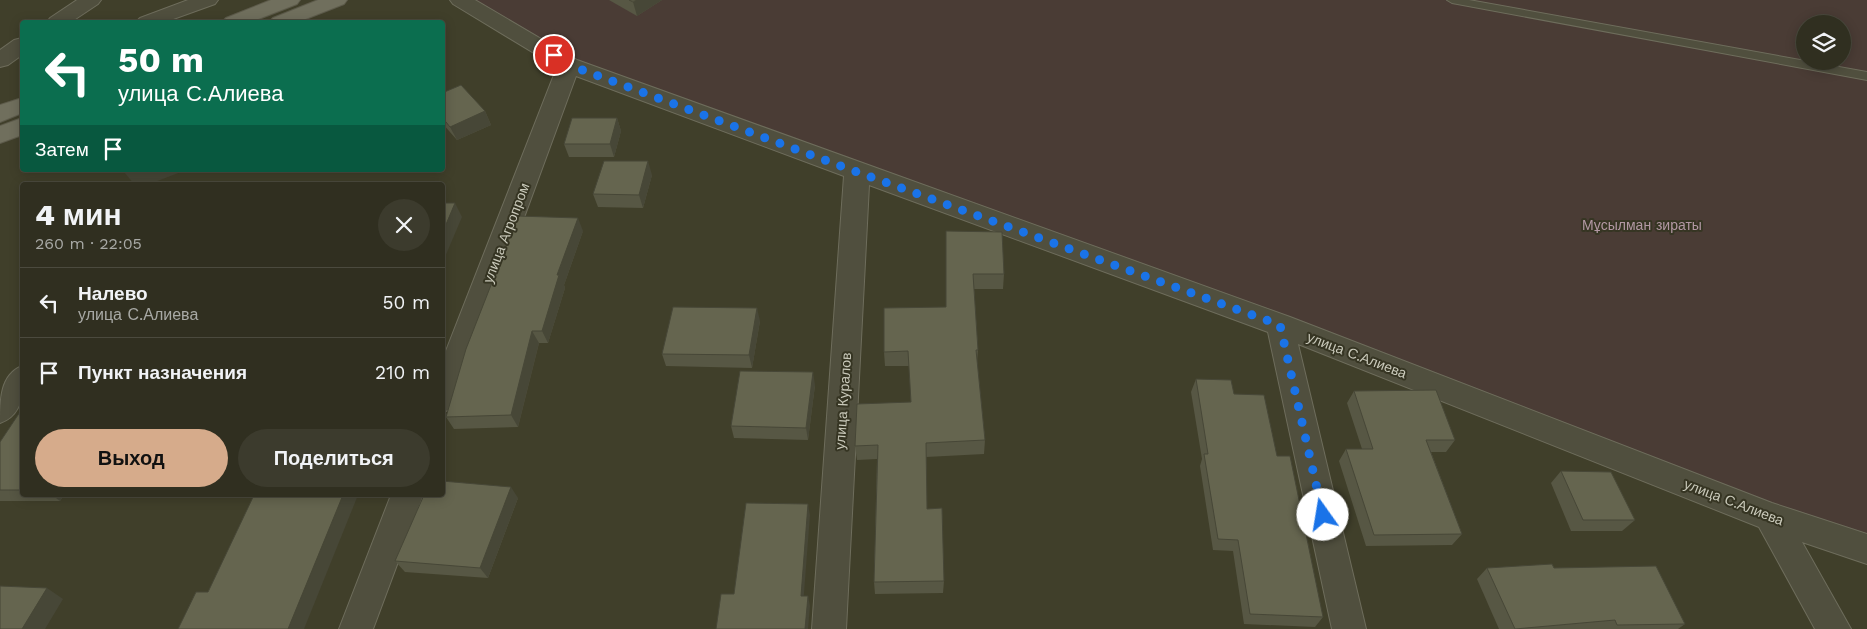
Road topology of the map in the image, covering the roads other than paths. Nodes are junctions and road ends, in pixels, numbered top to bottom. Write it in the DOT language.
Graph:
graph roads {
  1 [pos="91,0"];
  2 [pos="290,0"];
  3 [pos="336,0"];
  4 [pos="460,0"];
  5 [pos="1452,0"];
  6 [pos="198,2"];
  7 [pos="60,20"];
  8 [pos="152,20"];
  9 [pos="238,20"];
  10 [pos="285,20"];
  11 [pos="20,46"];
  12 [pos="0,60"];
  13 [pos="569,65"];
  14 [pos="20,70"];
  15 [pos="1867,76"];
  16 [pos="0,77"];
  17 [pos="20,106"];
  18 [pos="0,114"];
  19 [pos="20,127"];
  20 [pos="0,135"];
  21 [pos="857,172"];
  22 [pos="1280,325"];
  23 [pos="20,381"];
  24 [pos="445,392"];
  25 [pos="0,410"];
  26 [pos="406,497"];
  27 [pos="1770,517"];
  28 [pos="1867,549"];
  29 [pos="356,629"];
  30 [pos="829,629"];
  31 [pos="1350,629"];
  32 [pos="1834,629"];
  1 -- 7 [label="street"];
  2 -- 9 [label="main road"];
  3 -- 10 [label="main road"];
  4 -- 13 [label="street, улица С.Алиева"];
  5 -- 15 [label="lane"];
  6 -- 8 [label="street"];
  11 -- 12 [label="street"];
  13 -- 21 [label="street, улица С.Алиева"];
  13 -- 24 [label="street, улица Агропром"];
  14 -- 16 [label="street"];
  17 -- 18 [label="main road"];
  19 -- 20 [label="main road"];
  21 -- 22 [label="street, улица С.Алиева"];
  21 -- 30 [label="street, улица Куралов"];
  22 -- 27 [label="street, улица С.Алиева"];
  22 -- 31 [label="street"];
  23 -- 25 [label="street"];
  26 -- 29 [label="street"];
  27 -- 28 [label="street, улица С.Алиева"];
  27 -- 32 [label="street"];
}
